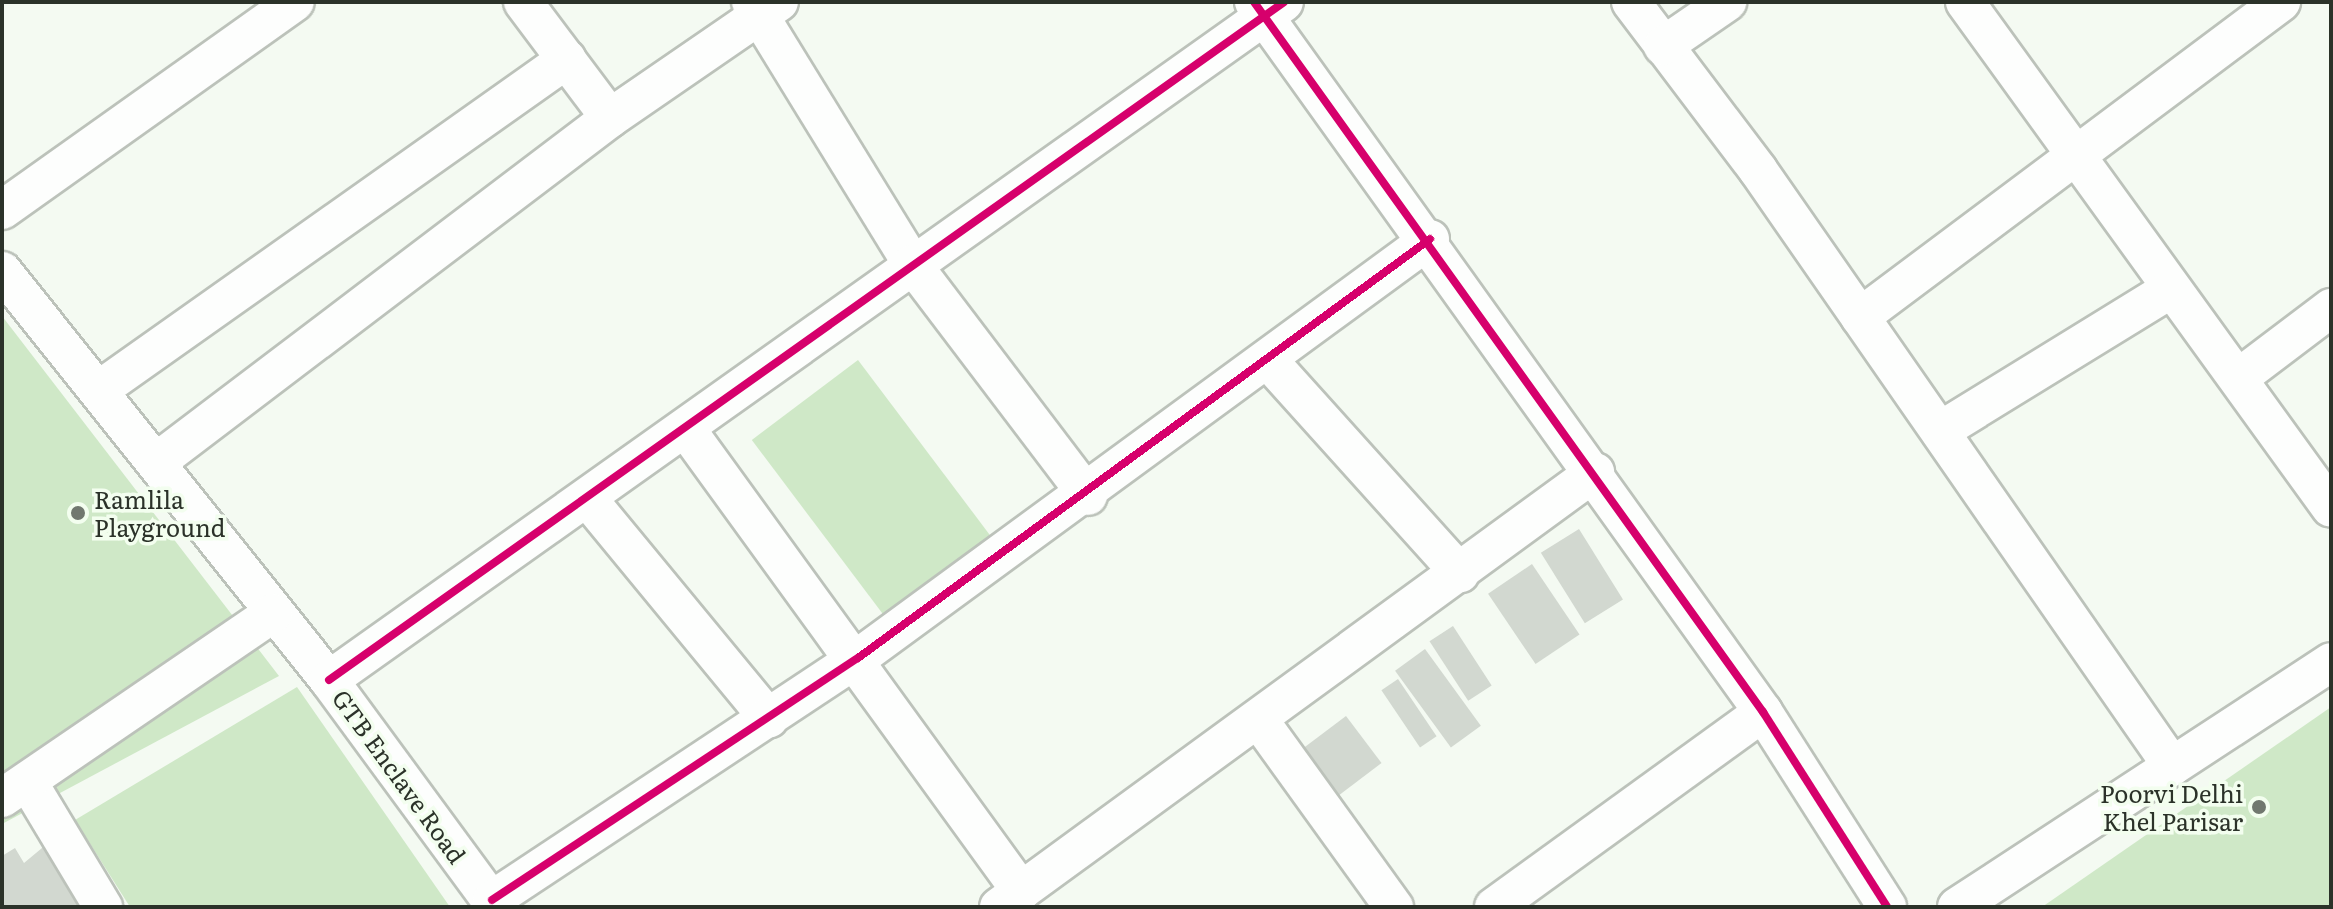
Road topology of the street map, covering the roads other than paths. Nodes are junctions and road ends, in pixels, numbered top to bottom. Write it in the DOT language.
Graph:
graph roads {
  1 [pos="295,2"];
  2 [pos="523,2"];
  3 [pos="1631,2"];
  4 [pos="1727,2"];
  5 [pos="1965,2"];
  6 [pos="2281,2"];
  7 [pos="763,6"];
  8 [pos="1267,6"];
  9 [pos="1663,46"];
  10 [pos="567,59"];
  11 [pos="610,118"];
  12 [pos="2077,158"];
  13 [pos="2,210"];
  14 [pos="1430,239"];
  15 [pos="912,264"];
  16 [pos="2,271"];
  17 [pos="2171,289"];
  18 [pos="2331,308"];
  19 [pos="1860,317"];
  20 [pos="1268,360"];
  21 [pos="2241,376"];
  22 [pos="99,390"];
  23 [pos="686,429"];
  24 [pos="1940,431"];
  25 [pos="158,461"];
  26 [pos="1595,472"];
  27 [pos="1088,496"];
  28 [pos="587,498"];
  29 [pos="2331,508"];
  30 [pos="1460,573"];
  31 [pos="273,613"];
  32 [pos="858,658"];
  33 [pos="2331,662"];
  34 [pos="329,680"];
  35 [pos="1763,712"];
  36 [pos="769,719"];
  37 [pos="1259,720"];
  38 [pos="2172,766"];
  39 [pos="15,790"];
  40 [pos="1010,899"];
  41 [pos="494,903"];
  42 [pos="103,907"];
  43 [pos="1394,907"];
  44 [pos="1494,907"];
  45 [pos="1887,907"];
  46 [pos="1957,907"];
  1 -- 13 [label="street"];
  2 -- 10 [label="street"];
  3 -- 9 [label="street"];
  4 -- 9 [label="street"];
  5 -- 12 [label="street"];
  6 -- 12 [label="street"];
  7 -- 11 [label="street"];
  7 -- 15 [label="street"];
  8 -- 14 [label="street"];
  8 -- 15 [label="street"];
  9 -- 19 [label="street"];
  10 -- 11 [label="street"];
  10 -- 22 [label="street"];
  11 -- 25 [label="street"];
  12 -- 17 [label="street"];
  12 -- 19 [label="street"];
  14 -- 20 [label="street"];
  14 -- 26 [label="street"];
  15 -- 23 [label="street"];
  15 -- 27 [label="street"];
  16 -- 22 [label="street, GTB Enclave Road"];
  17 -- 21 [label="street"];
  17 -- 24 [label="street"];
  18 -- 21 [label="street"];
  19 -- 24 [label="street"];
  20 -- 27 [label="street"];
  20 -- 30 [label="street"];
  21 -- 29 [label="street"];
  22 -- 25 [label="street, GTB Enclave Road"];
  23 -- 28 [label="street"];
  23 -- 32 [label="street"];
  24 -- 38 [label="street"];
  25 -- 31 [label="street, GTB Enclave Road"];
  26 -- 30 [label="street"];
  26 -- 35 [label="street"];
  27 -- 32 [label="street"];
  28 -- 34 [label="street"];
  28 -- 36 [label="street"];
  30 -- 37 [label="street"];
  31 -- 34 [label="street, GTB Enclave Road"];
  31 -- 39 [label="street"];
  32 -- 36 [label="street"];
  32 -- 40 [label="street"];
  33 -- 38 [label="street"];
  34 -- 41 [label="street, GTB Enclave Road"];
  35 -- 44 [label="street"];
  35 -- 45 [label="street"];
  36 -- 41 [label="street"];
  37 -- 40 [label="street"];
  37 -- 43 [label="street"];
  38 -- 46 [label="street"];
  39 -- 42 [label="street"];
}
